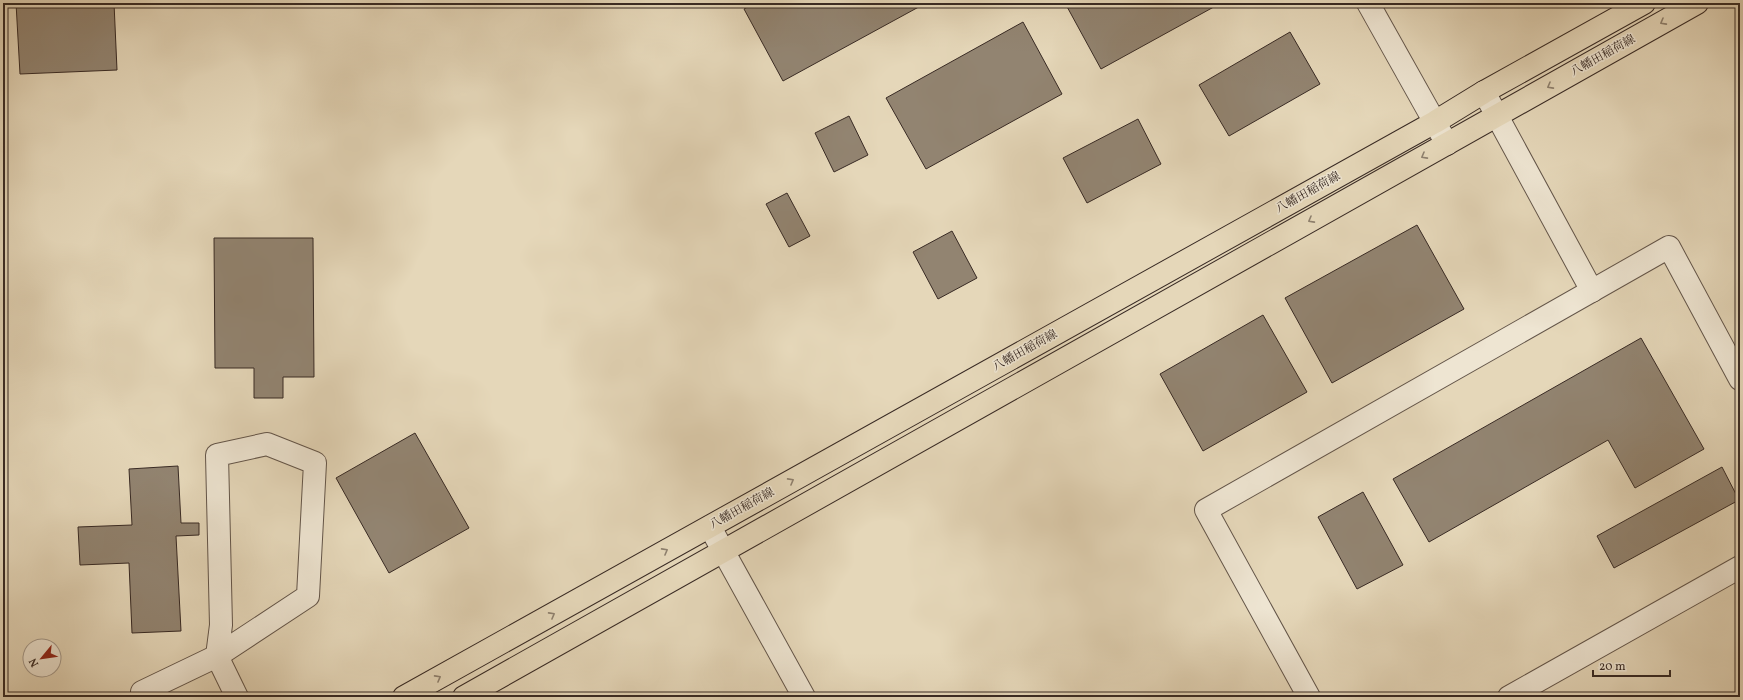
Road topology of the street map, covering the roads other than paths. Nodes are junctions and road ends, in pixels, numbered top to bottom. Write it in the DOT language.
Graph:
graph roads {
  1 [pos="1368,3"];
  2 [pos="1644,3"];
  3 [pos="1697,3"];
  4 [pos="1484,92"];
  5 [pos="1497,115"];
  6 [pos="1435,122"];
  7 [pos="1447,144"];
  8 [pos="1592,291"];
  9 [pos="1740,379"];
  10 [pos="710,527"];
  11 [pos="723,552"];
  12 [pos="1740,567"];
  13 [pos="217,656"];
  14 [pos="139,695"];
  15 [pos="237,697"];
  16 [pos="404,697"];
  17 [pos="464,697"];
  18 [pos="804,697"];
  19 [pos="1309,697"];
  20 [pos="1509,697"];
  1 -- 6 [label="street"];
  2 -- 4 [label="main road, 八幡田稲荷線"];
  3 -- 5 [label="main road, 八幡田稲荷線, one-way"];
  4 -- 5 [label="street"];
  4 -- 6 [label="main road, 八幡田稲荷線"];
  5 -- 7 [label="main road, 八幡田稲荷線"];
  5 -- 8 [label="street"];
  6 -- 7 [label="street"];
  10 -- 6 [label="main road, 八幡田稲荷線, one-way"];
  7 -- 11 [label="main road, 八幡田稲荷線, one-way"];
  8 -- 9 [label="street"];
  8 -- 19 [label="street"];
  10 -- 11 [label="street"];
  16 -- 10 [label="main road, 八幡田稲荷線, one-way"];
  11 -- 17 [label="main road, 八幡田稲荷線"];
  11 -- 18 [label="street"];
  12 -- 20 [label="street"];
  13 -- 13 [label="street"];
  13 -- 14 [label="street"];
  13 -- 15 [label="street"];
}
